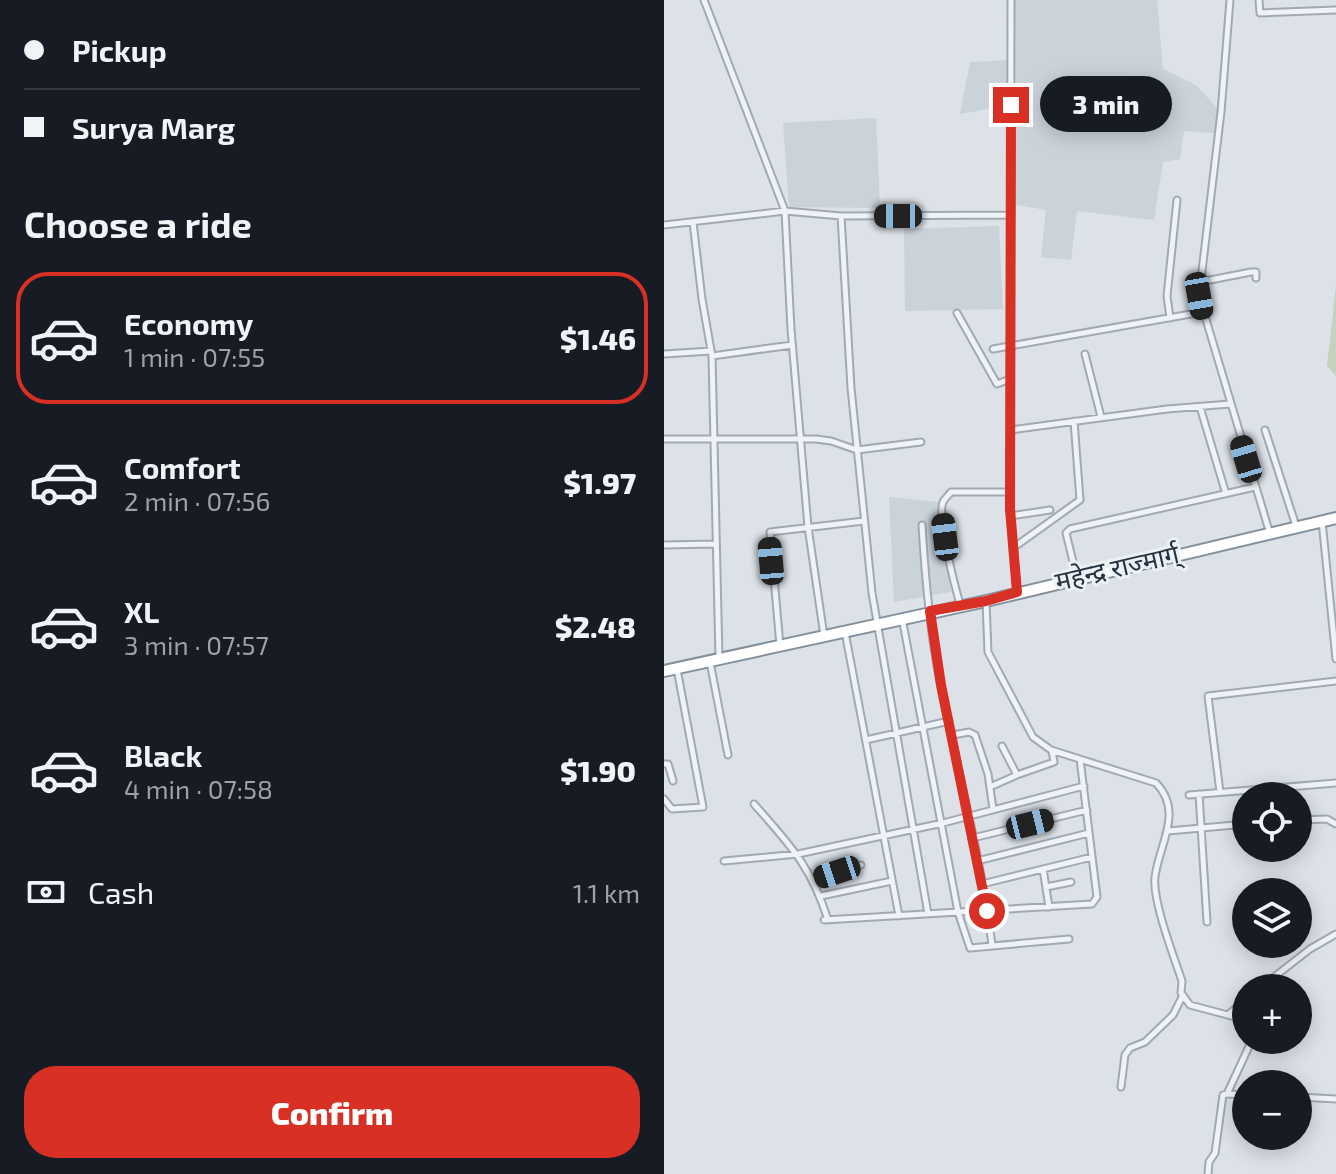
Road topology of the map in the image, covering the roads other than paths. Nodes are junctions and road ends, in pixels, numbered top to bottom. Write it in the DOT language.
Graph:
graph roads {
  1 [pos="704,0"];
  2 [pos="1011,0"];
  3 [pos="1230,0"];
  4 [pos="1259,0"];
  5 [pos="1336,10"];
  6 [pos="1177,200"];
  7 [pos="785,211"];
  8 [pos="1011,215"];
  9 [pos="841,216"];
  10 [pos="693,222"];
  11 [pos="664,225"];
  12 [pos="1256,278"];
  13 [pos="1200,282"];
  14 [pos="1202,312"];
  15 [pos="957,313"];
  16 [pos="1170,318"];
  17 [pos="792,345"];
  18 [pos="1010,346"];
  19 [pos="993,349"];
  20 [pos="664,354"];
  21 [pos="711,354"];
  22 [pos="1085,354"];
  23 [pos="1010,379"];
  24 [pos="1230,404"];
  25 [pos="1200,407"];
  26 [pos="1101,417"];
  27 [pos="1074,421"];
  28 [pos="1010,430"];
  29 [pos="1265,430"];
  30 [pos="714,438"];
  31 [pos="664,439"];
  32 [pos="801,439"];
  33 [pos="921,442"];
  34 [pos="857,450"];
  35 [pos="1255,487"];
  36 [pos="1010,492"];
  37 [pos="1226,494"];
  38 [pos="1050,510"];
  39 [pos="1010,516"];
  40 [pos="1336,518"];
  41 [pos="864,521"];
  42 [pos="1322,521"];
  43 [pos="922,525"];
  44 [pos="808,527"];
  45 [pos="1296,527"];
  46 [pos="1270,534"];
  47 [pos="714,544"];
  48 [pos="664,545"];
  49 [pos="1013,548"];
  50 [pos="1077,578"];
  51 [pos="1017,592"];
  52 [pos="986,601"];
  53 [pos="960,604"];
  54 [pos="930,611"];
  55 [pos="902,617"];
  56 [pos="876,624"];
  57 [pos="845,631"];
  58 [pos="824,636"];
  59 [pos="780,646"];
  60 [pos="714,659"];
  61 [pos="1336,659"];
  62 [pos="677,668"];
  63 [pos="664,671"];
  64 [pos="1336,681"];
  65 [pos="949,721"];
  66 [pos="924,727"];
  67 [pos="895,733"];
  68 [pos="953,735"];
  69 [pos="866,740"];
  70 [pos="1002,746"];
  71 [pos="1051,750"];
  72 [pos="728,755"];
  73 [pos="1080,759"];
  74 [pos="664,764"];
  75 [pos="1017,775"];
  76 [pos="673,781"];
  77 [pos="1336,783"];
  78 [pos="1084,786"];
  79 [pos="990,787"];
  80 [pos="1220,792"];
  81 [pos="1199,794"];
  82 [pos="1189,795"];
  83 [pos="664,799"];
  84 [pos="754,804"];
  85 [pos="993,809"];
  86 [pos="1087,810"];
  87 [pos="969,816"];
  88 [pos="1312,820"];
  89 [pos="943,823"];
  90 [pos="1336,824"];
  91 [pos="1232,825"];
  92 [pos="914,827"];
  93 [pos="1201,828"];
  94 [pos="1168,831"];
  95 [pos="1089,833"];
  96 [pos="884,836"];
  97 [pos="973,838"];
  98 [pos="798,854"];
  99 [pos="1092,857"];
  100 [pos="724,861"];
  101 [pos="977,861"];
  102 [pos="861,865"];
  103 [pos="1043,869"];
  104 [pos="813,880"];
  105 [pos="892,881"];
  106 [pos="1071,882"];
  107 [pos="982,884"];
  108 [pos="1046,887"];
  109 [pos="821,896"];
  110 [pos="1049,907"];
  111 [pos="987,911"];
  112 [pos="958,912"];
  113 [pos="928,914"];
  114 [pos="899,916"];
  115 [pos="1207,922"];
  116 [pos="1336,934"];
  117 [pos="1069,939"];
  118 [pos="992,946"];
  119 [pos="1278,974"];
  120 [pos="1183,995"];
  121 [pos="1232,1012"];
  122 [pos="1229,1014"];
  123 [pos="1232,1016"];
  124 [pos="1246,1054"];
  125 [pos="1121,1087"];
  126 [pos="1227,1094"];
  127 [pos="1232,1094"];
  128 [pos="1312,1098"];
  129 [pos="1336,1099"];
  130 [pos="1208,1174"];
  1 -- 7 [label="street"];
  2 -- 8 [label="street"];
  3 -- 13 [label="street"];
  4 -- 5 [label="street"];
  6 -- 16 [label="street"];
  7 -- 9 [label="street"];
  7 -- 10 [label="street"];
  7 -- 17 [label="street"];
  8 -- 9 [label="street"];
  8 -- 18 [label="street"];
  9 -- 34 [label="street"];
  10 -- 11 [label="street"];
  10 -- 21 [label="street"];
  12 -- 13 [label="street"];
  13 -- 14 [label="street"];
  14 -- 16 [label="street"];
  14 -- 24 [label="street"];
  15 -- 23 [label="street"];
  16 -- 18 [label="street"];
  17 -- 21 [label="street"];
  17 -- 32 [label="street"];
  18 -- 19 [label="street"];
  18 -- 23 [label="street"];
  20 -- 21 [label="street"];
  21 -- 30 [label="street"];
  22 -- 26 [label="street"];
  23 -- 28 [label="street"];
  24 -- 25 [label="street"];
  24 -- 35 [label="street"];
  25 -- 26 [label="street"];
  25 -- 37 [label="street"];
  26 -- 27 [label="street"];
  27 -- 28 [label="street"];
  27 -- 49 [label="street"];
  28 -- 36 [label="street"];
  29 -- 45 [label="street"];
  30 -- 31 [label="street"];
  30 -- 32 [label="street"];
  30 -- 47 [label="street"];
  32 -- 34 [label="street"];
  32 -- 44 [label="street"];
  33 -- 34 [label="street"];
  34 -- 41 [label="street"];
  35 -- 37 [label="street"];
  35 -- 46 [label="street"];
  36 -- 39 [label="street"];
  36 -- 53 [label="street"];
  37 -- 50 [label="street"];
  38 -- 39 [label="street"];
  39 -- 49 [label="street"];
  40 -- 42 [label="highway, महेन्द्र राज्मार्ग्"];
  41 -- 44 [label="street"];
  41 -- 56 [label="street"];
  42 -- 45 [label="highway, महेन्द्र राज्मार्ग्"];
  42 -- 61 [label="street"];
  43 -- 54 [label="street"];
  44 -- 58 [label="street"];
  44 -- 59 [label="street"];
  45 -- 46 [label="highway, महेन्द्र राज्मार्ग्"];
  46 -- 50 [label="highway, महेन्द्र राज्मार्ग्"];
  47 -- 48 [label="street"];
  47 -- 60 [label="street"];
  49 -- 51 [label="street"];
  50 -- 51 [label="highway, महेन्द्र राज्मार्ग्"];
  51 -- 52 [label="highway, महेन्द्र राज्मार्ग्"];
  52 -- 53 [label="highway, महेन्द्र राज्मार्ग्"];
  52 -- 71 [label="street"];
  53 -- 54 [label="highway, महेन्द्र राज्मार्ग्"];
  54 -- 55 [label="highway, महेन्द्र राज्मार्ग्"];
  54 -- 65 [label="street"];
  55 -- 56 [label="highway, महेन्द्र राज्मार्ग्"];
  55 -- 66 [label="street"];
  56 -- 57 [label="highway, महेन्द्र राज्मार्ग्"];
  56 -- 67 [label="street"];
  57 -- 58 [label="highway, महेन्द्र राज्मार्ग्"];
  57 -- 69 [label="street"];
  58 -- 59 [label="highway, महेन्द्र राज्मार्ग्"];
  59 -- 60 [label="highway, महेन्द्र राज्मार्ग्"];
  60 -- 62 [label="highway, महेन्द्र राज्मार्ग्"];
  60 -- 72 [label="street"];
  62 -- 63 [label="highway, महेन्द्र राज्मार्ग्"];
  62 -- 83 [label="street"];
  64 -- 80 [label="street"];
  65 -- 66 [label="street"];
  65 -- 68 [label="street"];
  66 -- 67 [label="street"];
  66 -- 89 [label="street"];
  67 -- 69 [label="street"];
  67 -- 92 [label="street"];
  68 -- 79 [label="street"];
  68 -- 87 [label="street"];
  69 -- 96 [label="street"];
  70 -- 75 [label="street"];
  71 -- 73 [label="street"];
  71 -- 75 [label="street"];
  73 -- 78 [label="street"];
  73 -- 94 [label="street"];
  74 -- 76 [label="street"];
  75 -- 79 [label="street"];
  77 -- 80 [label="street"];
  78 -- 85 [label="street"];
  78 -- 86 [label="street"];
  79 -- 85 [label="street"];
  80 -- 81 [label="street"];
  81 -- 82 [label="street"];
  81 -- 93 [label="street"];
  84 -- 98 [label="street"];
  85 -- 87 [label="street"];
  86 -- 95 [label="street"];
  86 -- 97 [label="street"];
  87 -- 89 [label="street"];
  87 -- 97 [label="street"];
  88 -- 90 [label="street"];
  89 -- 92 [label="street"];
  89 -- 112 [label="street"];
  91 -- 93 [label="street"];
  92 -- 96 [label="street"];
  92 -- 113 [label="street"];
  93 -- 94 [label="street"];
  93 -- 115 [label="street"];
  94 -- 120 [label="street"];
  95 -- 99 [label="street"];
  95 -- 101 [label="street"];
  96 -- 98 [label="street"];
  96 -- 105 [label="street"];
  97 -- 101 [label="street"];
  98 -- 100 [label="street"];
  98 -- 104 [label="street"];
  99 -- 103 [label="street"];
  99 -- 110 [label="street"];
  101 -- 107 [label="street"];
  102 -- 104 [label="street"];
  103 -- 107 [label="street"];
  103 -- 108 [label="street"];
  104 -- 109 [label="street"];
  105 -- 109 [label="street"];
  105 -- 114 [label="street"];
  106 -- 108 [label="street"];
  107 -- 111 [label="street"];
  108 -- 110 [label="street"];
  109 -- 114 [label="street"];
  110 -- 111 [label="street"];
  111 -- 112 [label="street"];
  111 -- 118 [label="street"];
  112 -- 113 [label="street"];
  112 -- 118 [label="street"];
  113 -- 114 [label="street"];
  116 -- 119 [label="street"];
  117 -- 118 [label="street"];
  120 -- 122 [label="street"];
  120 -- 125 [label="street"];
  121 -- 122 [label="street"];
  122 -- 123 [label="street"];
  124 -- 126 [label="street"];
  126 -- 127 [label="street"];
  126 -- 130 [label="street"];
  128 -- 129 [label="street"];
}
